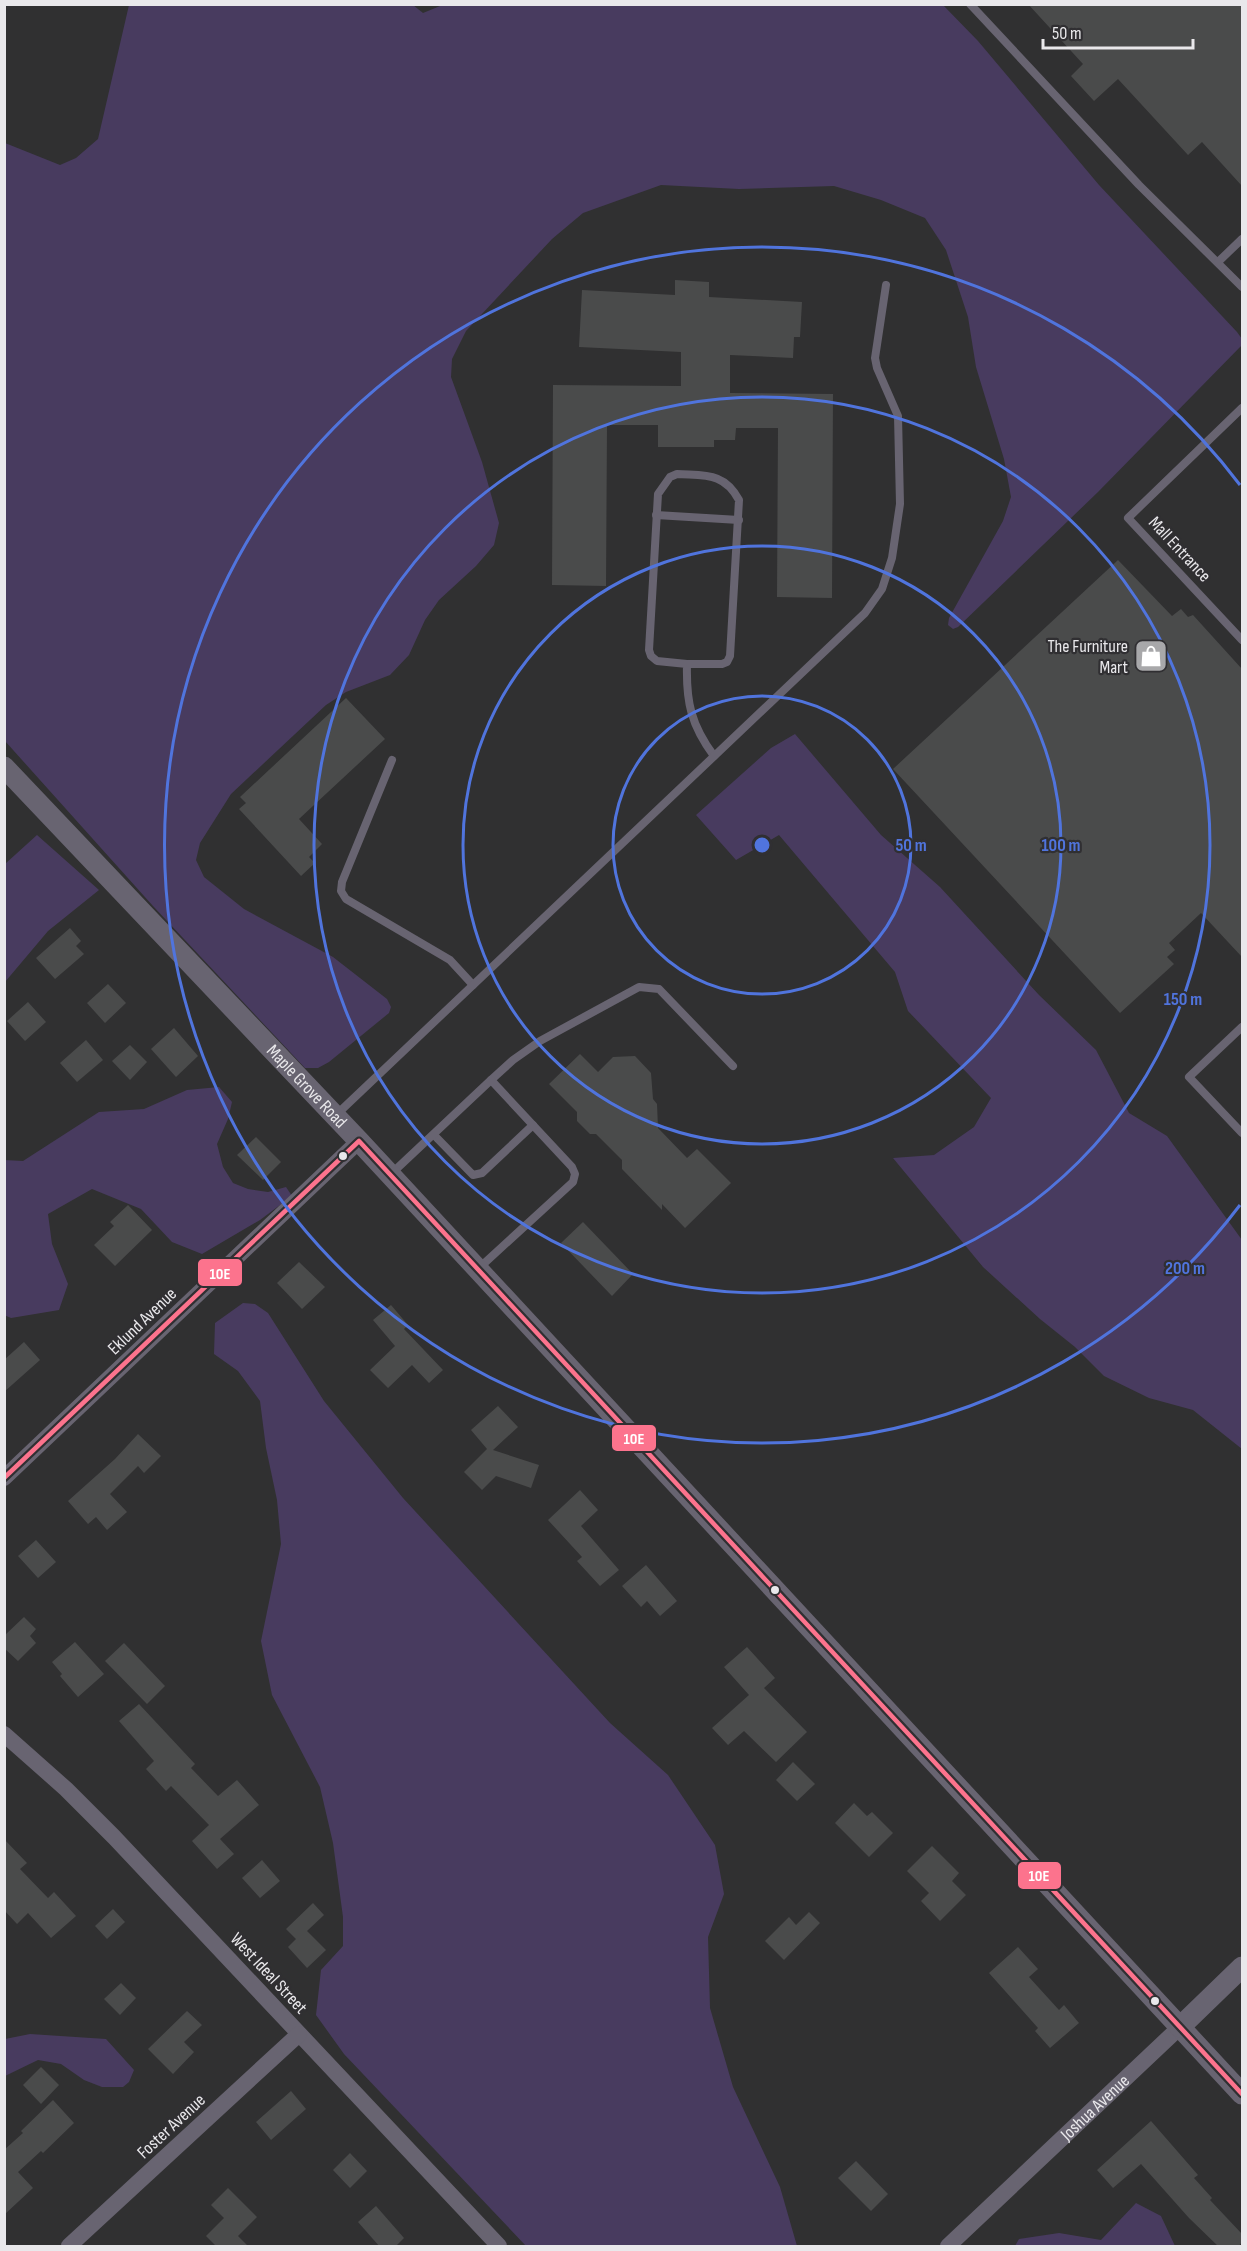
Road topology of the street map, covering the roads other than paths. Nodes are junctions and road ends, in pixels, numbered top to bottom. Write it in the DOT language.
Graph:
graph roads {
  1 [pos="970,4"];
  2 [pos="1242,239"];
  3 [pos="1218,262"];
  4 [pos="886,285"];
  5 [pos="1242,287"];
  6 [pos="1242,408"];
  7 [pos="656,515"];
  8 [pos="739,520"];
  9 [pos="1242,640"];
  10 [pos="687,664"];
  11 [pos="714,756"];
  12 [pos="392,760"];
  13 [pos="4,767"];
  14 [pos="473,985"];
  15 [pos="1242,1027"];
  16 [pos="733,1066"];
  17 [pos="491,1080"];
  18 [pos="335,1116"];
  19 [pos="532,1125"];
  20 [pos="1242,1134"];
  21 [pos="434,1135"];
  22 [pos="358,1142"];
  23 [pos="390,1175"];
  24 [pos="477,1269"];
  25 [pos="4,1478"];
  26 [pos="4,1734"];
  27 [pos="1242,1967"];
  28 [pos="1180,2027"];
  29 [pos="299,2034"];
  30 [pos="1242,2094"];
  31 [pos="69,2247"];
  32 [pos="499,2247"];
  33 [pos="948,2247"];
  1 -- 3 [label="lane"];
  2 -- 3 [label="lane"];
  3 -- 5 [label="lane"];
  4 -- 11 [label="lane"];
  6 -- 9 [label="lane, Mall Entrance"];
  7 -- 8 [label="lane"];
  7 -- 8 [label="lane"];
  7 -- 10 [label="lane"];
  8 -- 10 [label="lane"];
  10 -- 11 [label="lane"];
  11 -- 14 [label="lane"];
  12 -- 14 [label="lane"];
  13 -- 18 [label="street, Maple Grove Road"];
  14 -- 18 [label="lane"];
  15 -- 20 [label="lane"];
  16 -- 17 [label="lane"];
  17 -- 19 [label="lane"];
  17 -- 21 [label="lane"];
  18 -- 22 [label="street, Maple Grove Road"];
  19 -- 21 [label="lane"];
  19 -- 24 [label="lane"];
  21 -- 23 [label="lane"];
  22 -- 23 [label="street, Maple Grove Road"];
  22 -- 25 [label="street, Eklund Avenue"];
  23 -- 24 [label="street, Maple Grove Road"];
  24 -- 28 [label="street, Maple Grove Road"];
  26 -- 29 [label="street, West Ideal Street"];
  27 -- 28 [label="street, Joshua Avenue"];
  28 -- 30 [label="street, Maple Grove Road"];
  28 -- 33 [label="street, Joshua Avenue"];
  29 -- 31 [label="street, Foster Avenue"];
  29 -- 32 [label="street, West Ideal Street"];
}
